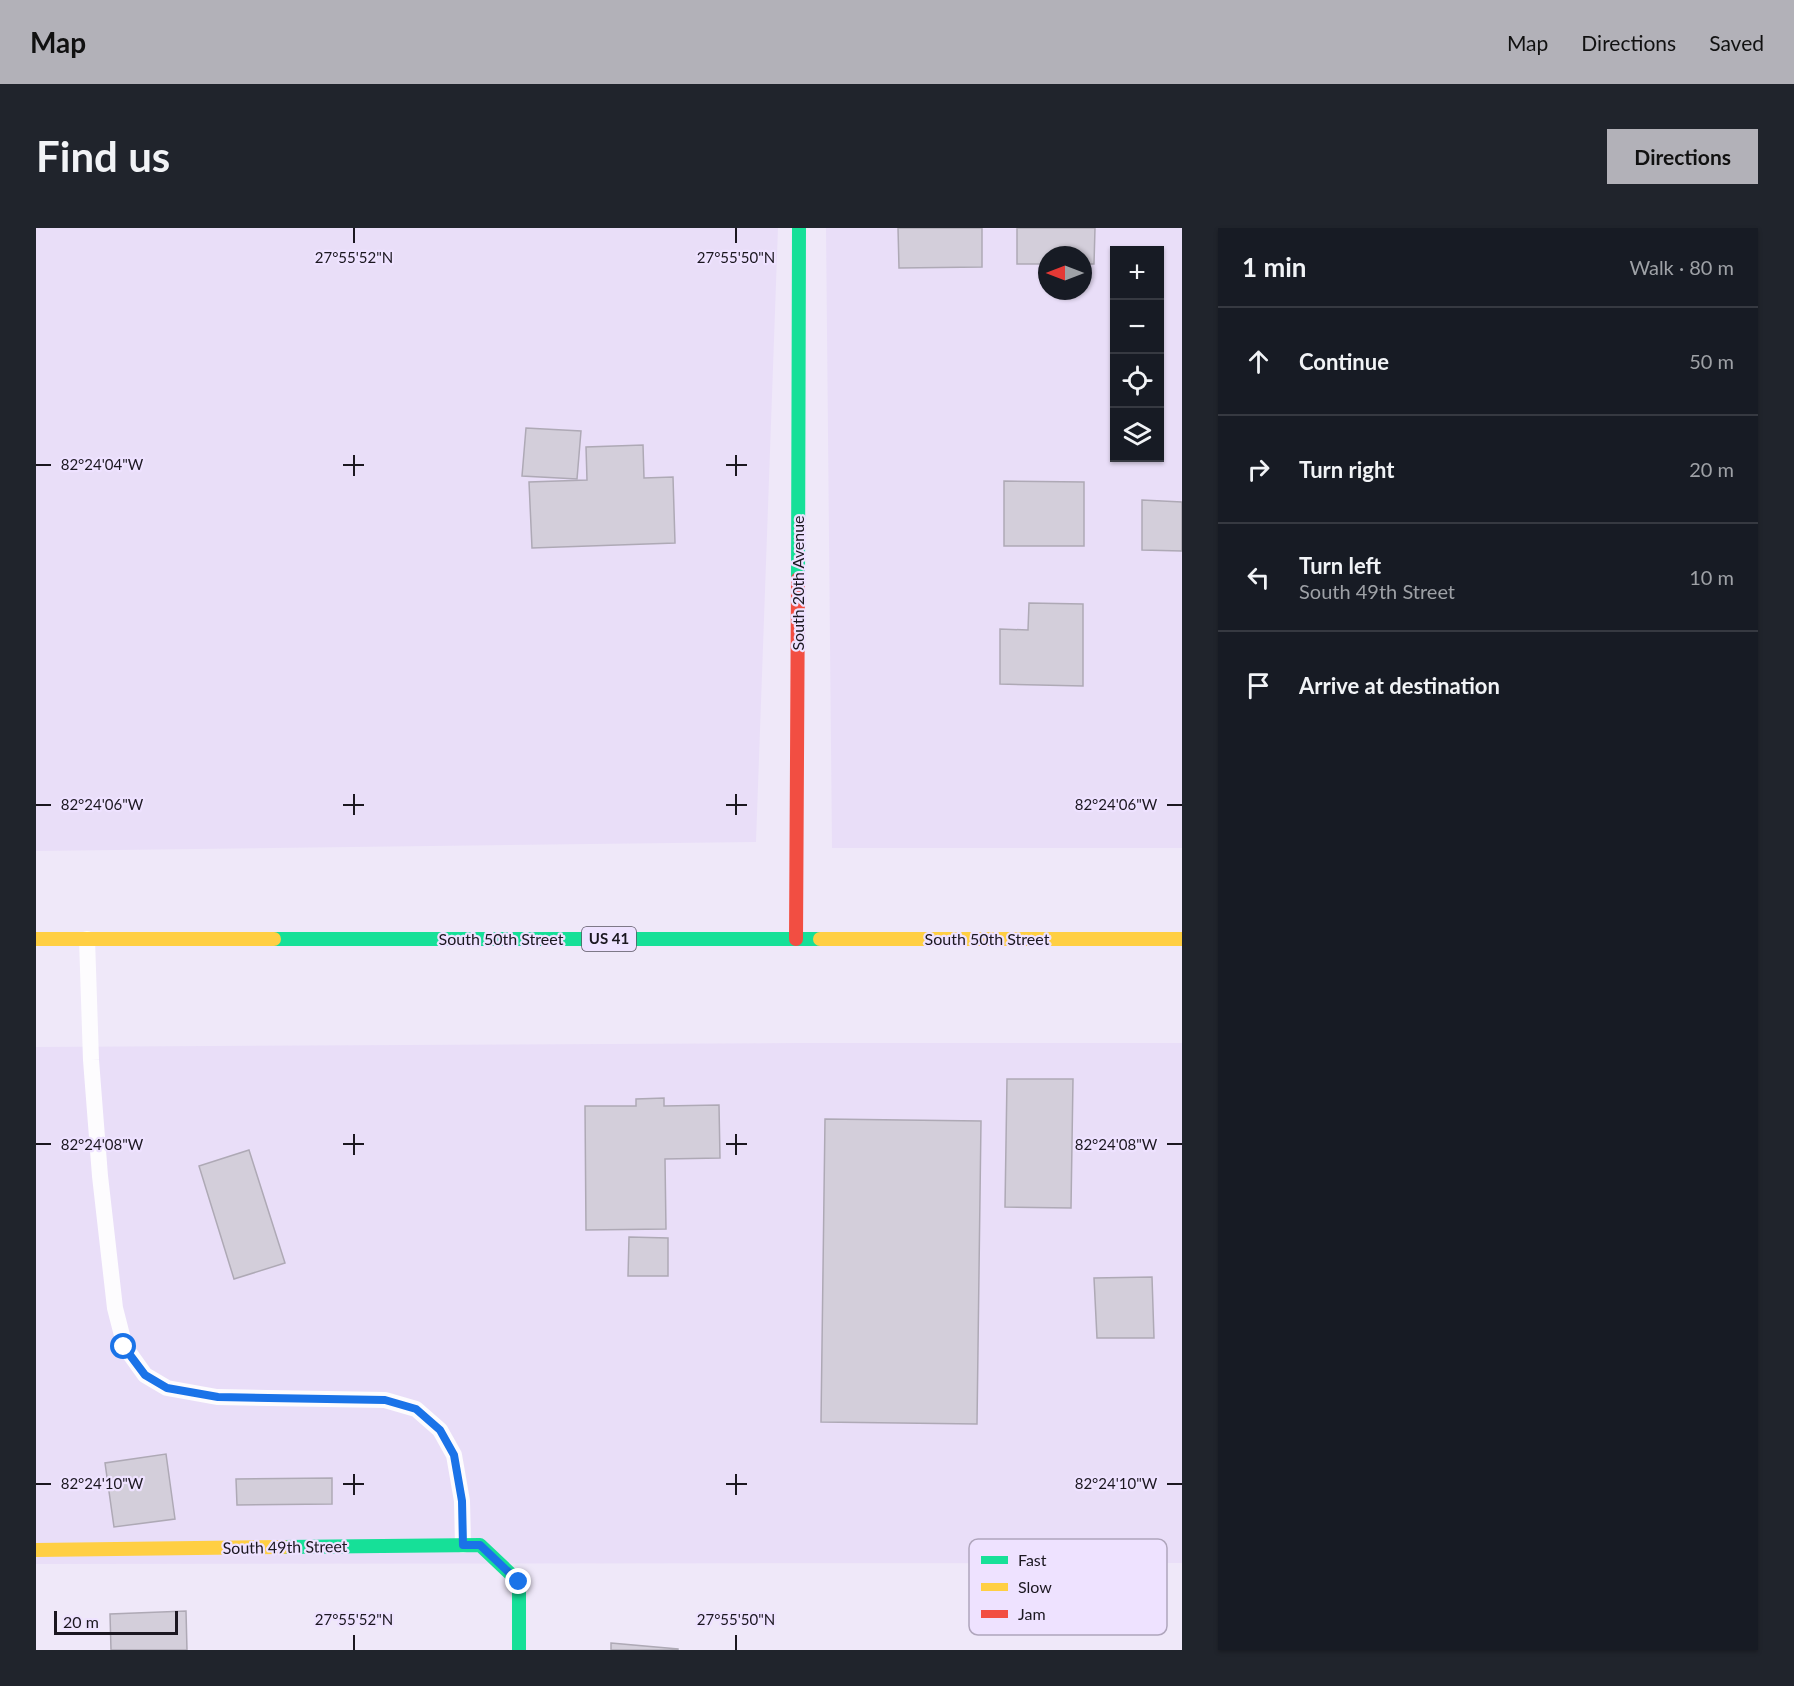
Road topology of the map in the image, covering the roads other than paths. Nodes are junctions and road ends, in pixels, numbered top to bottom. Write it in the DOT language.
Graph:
graph roads {
  1 [pos="800,228"];
  2 [pos="36,939"];
  3 [pos="87,939"];
  4 [pos="796,939"];
  5 [pos="1182,939"];
  6 [pos="463,1545"];
  7 [pos="36,1550"];
  8 [pos="519,1650"];
  1 -- 4 [label="street, South 20th Avenue"];
  2 -- 3 [label="street, South 50th Street / US 41"];
  3 -- 4 [label="street, South 50th Street / US 41"];
  3 -- 6 [label="lane"];
  4 -- 5 [label="street, South 50th Street / US 41"];
  6 -- 7 [label="street, South 49th Street"];
  6 -- 8 [label="street, South 49th Street"];
}
